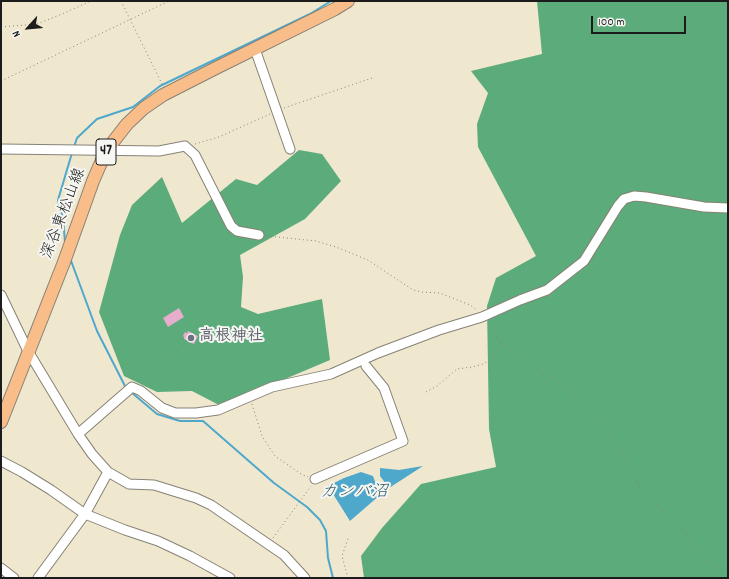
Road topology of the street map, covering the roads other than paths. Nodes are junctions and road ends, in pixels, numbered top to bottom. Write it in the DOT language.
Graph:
graph roads {
  1 [pos="348,1"];
  2 [pos="255,48"];
  3 [pos="290,149"];
  4 [pos="1,150"];
  5 [pos="106,151"];
  6 [pos="728,208"];
  7 [pos="259,235"];
  8 [pos="1,295"];
  9 [pos="28,351"];
  10 [pos="366,366"];
  11 [pos="1,422"];
  12 [pos="78,434"];
  13 [pos="1,461"];
  14 [pos="108,472"];
  15 [pos="315,479"];
  16 [pos="85,514"];
  17 [pos="1,568"];
  18 [pos="14,578"];
  19 [pos="38,578"];
  20 [pos="230,578"];
  21 [pos="305,578"];
  1 -- 2 [label="main road, 深谷東松山線 / 47"];
  2 -- 3 [label="street"];
  2 -- 5 [label="main road, 深谷東松山線 / 47"];
  4 -- 5 [label="street"];
  5 -- 7 [label="street"];
  5 -- 9 [label="main road, 深谷東松山線 / 47"];
  6 -- 12 [label="street"];
  8 -- 9 [label="street"];
  9 -- 11 [label="main road, 深谷東松山線 / 47"];
  9 -- 12 [label="street"];
  10 -- 15 [label="street"];
  12 -- 14 [label="street"];
  13 -- 16 [label="street"];
  14 -- 16 [label="street"];
  14 -- 21 [label="street"];
  16 -- 19 [label="street"];
  16 -- 20 [label="street"];
  17 -- 18 [label="street"];
}
